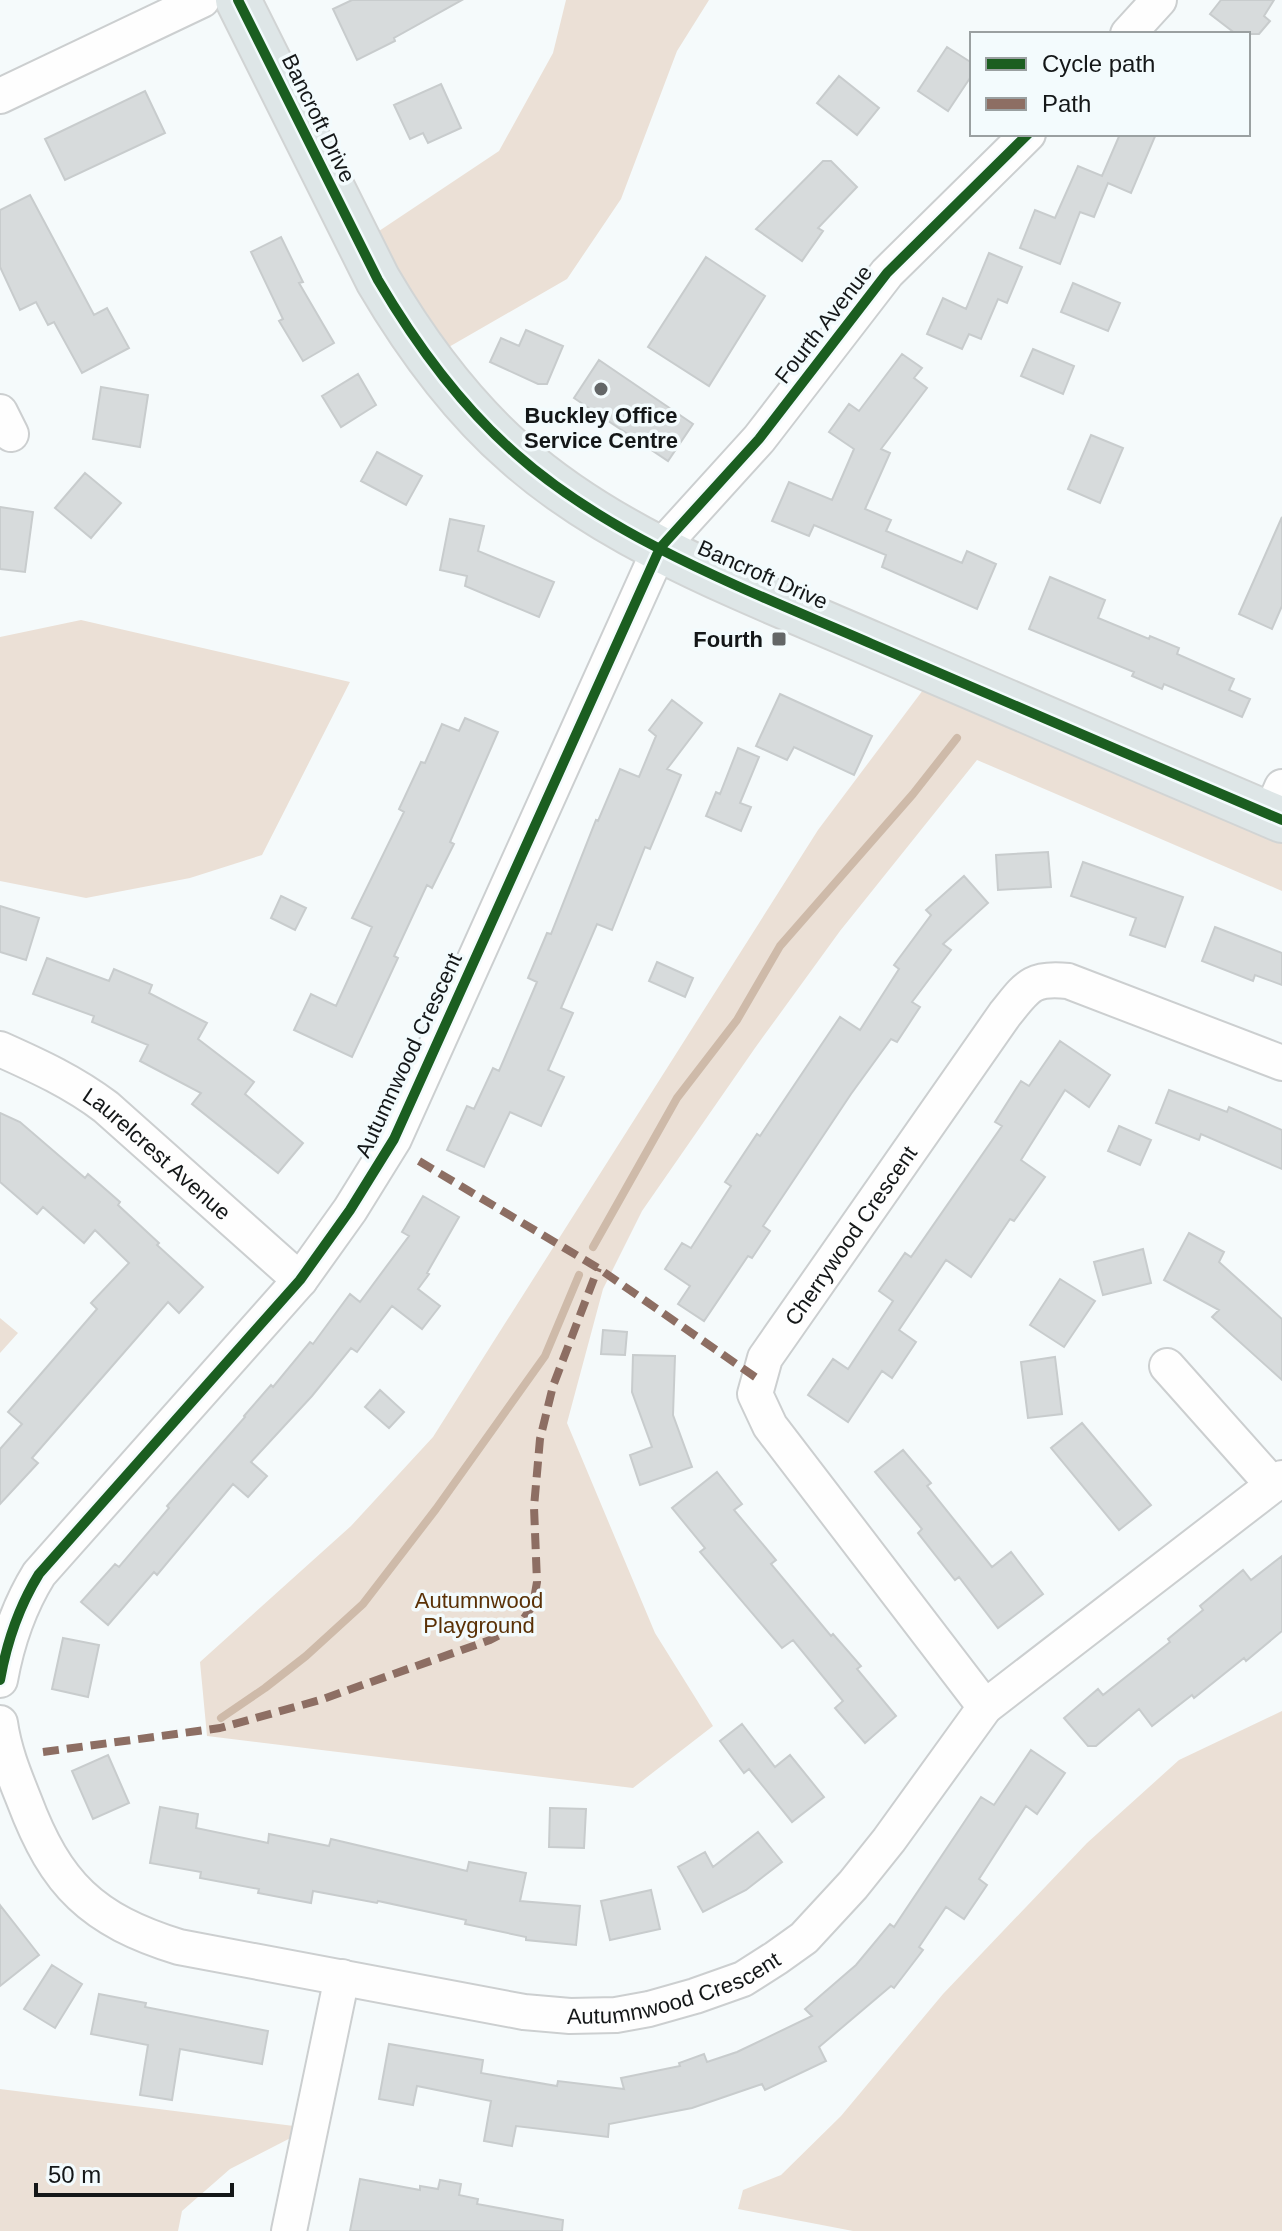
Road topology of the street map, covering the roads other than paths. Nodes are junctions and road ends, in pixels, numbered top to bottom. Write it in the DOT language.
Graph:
graph roads {
  1 [pos="202,0"];
  2 [pos="238,0"];
  3 [pos="1159,0"];
  4 [pos="1130,32"];
  5 [pos="0,96"];
  6 [pos="1026,136"];
  7 [pos="660,548"];
  8 [pos="1278,807"];
  9 [pos="0,1049"];
  10 [pos="1282,1063"];
  11 [pos="300,1280"];
  12 [pos="1167,1366"];
  13 [pos="1278,1482"];
  14 [pos="0,1680"];
  15 [pos="985,1707"];
  16 [pos="0,1723"];
  17 [pos="342,1977"];
  18 [pos="289,2231"];
  1 -- 5 [label="street"];
  2 -- 7 [label="main road, Bancroft Drive"];
  3 -- 4 [label="street"];
  6 -- 7 [label="street, Fourth Avenue"];
  7 -- 8 [label="main road, Bancroft Drive"];
  7 -- 11 [label="street, Autumnwood Crescent"];
  9 -- 11 [label="street, Laurelcrest Avenue"];
  10 -- 15 [label="street, Cherrywood Crescent"];
  11 -- 14 [label="street, Autumnwood Crescent"];
  12 -- 13 [label="street"];
  13 -- 15 [label="street, Autumnwood Crescent"];
  15 -- 17 [label="street, Autumnwood Crescent"];
  16 -- 17 [label="street, Autumnwood Crescent"];
  17 -- 18 [label="street"];
}
